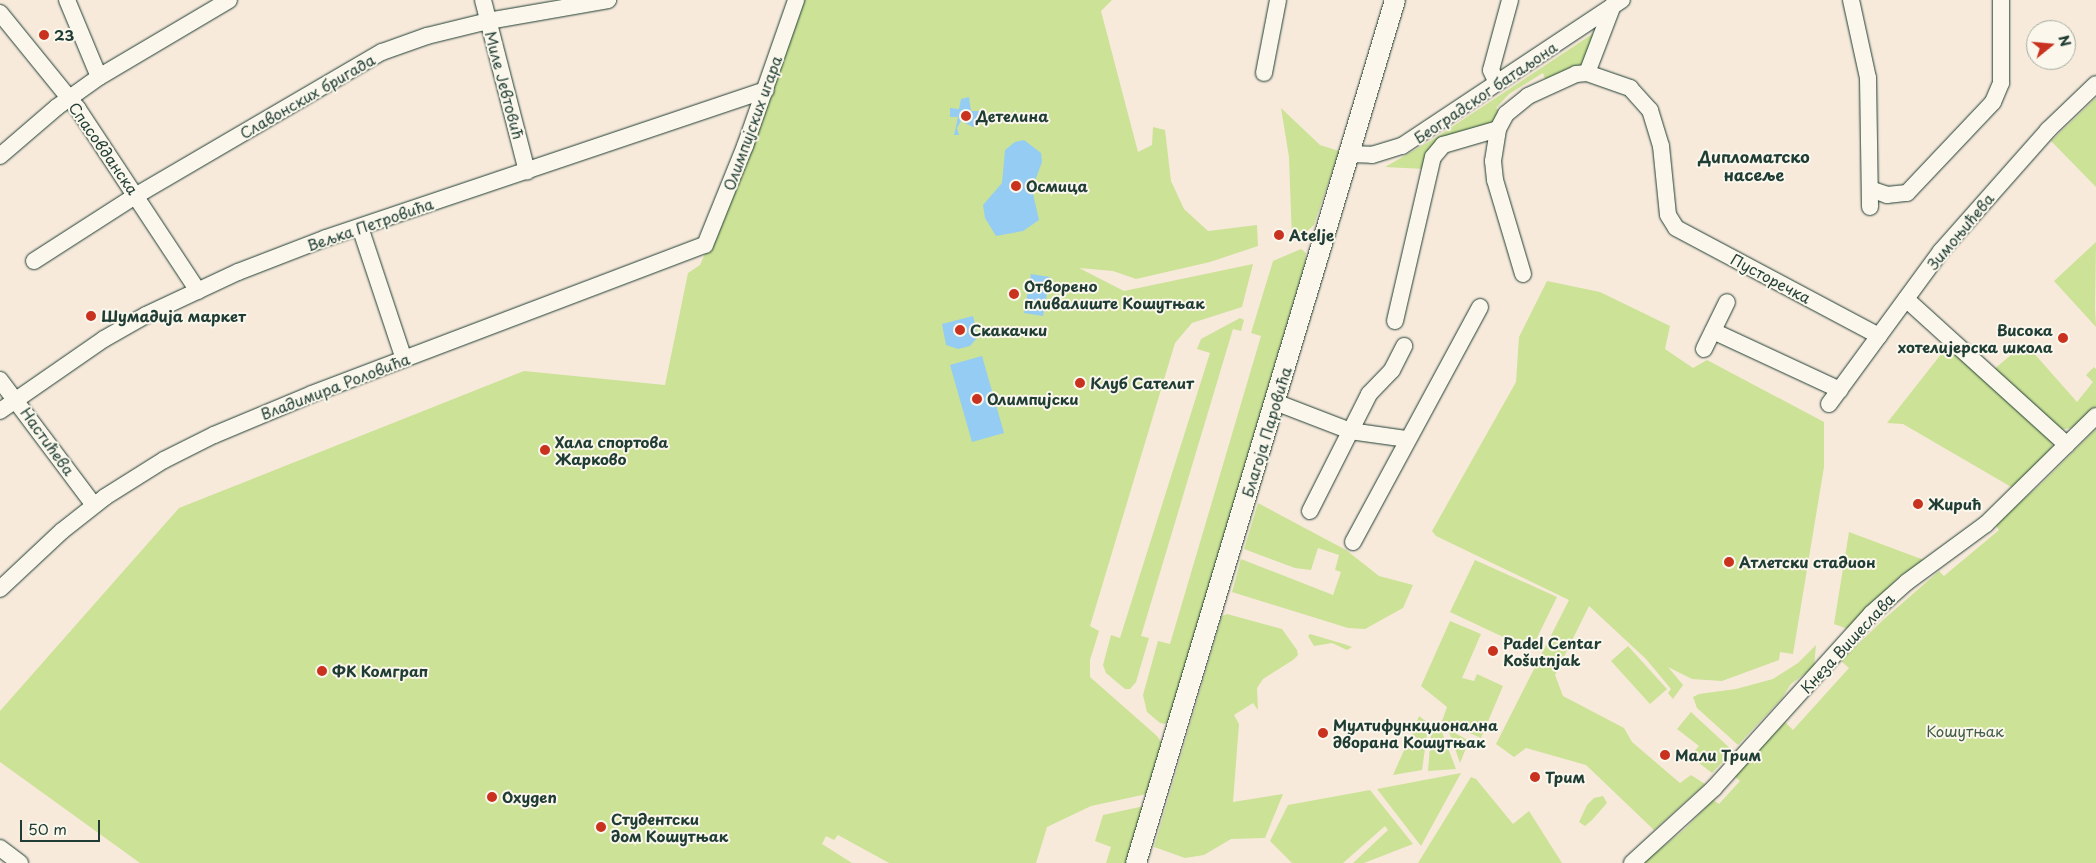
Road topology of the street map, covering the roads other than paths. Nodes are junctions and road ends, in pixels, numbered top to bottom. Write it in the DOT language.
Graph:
graph roads {
  1 [pos="67,0"];
  2 [pos="229,0"];
  3 [pos="483,0"];
  4 [pos="608,0"];
  5 [pos="796,0"];
  6 [pos="1278,0"];
  7 [pos="1395,0"];
  8 [pos="1510,0"];
  9 [pos="1850,0"];
  10 [pos="2001,0"];
  11 [pos="1617,2"];
  12 [pos="209,5"];
  13 [pos="0,13"];
  14 [pos="488,21"];
  15 [pos="1586,72"];
  16 [pos="1264,73"];
  17 [pos="99,77"];
  18 [pos="1497,83"];
  19 [pos="2096,84"];
  20 [pos="766,90"];
  21 [pos="69,97"];
  22 [pos="1498,129"];
  23 [pos="1348,154"];
  24 [pos="0,156"];
  25 [pos="527,171"];
  26 [pos="1870,189"];
  27 [pos="137,195"];
  28 [pos="1870,207"];
  29 [pos="360,227"];
  30 [pos="706,245"];
  31 [pos="34,261"];
  32 [pos="1523,274"];
  33 [pos="198,291"];
  34 [pos="1906,299"];
  35 [pos="1727,302"];
  36 [pos="1480,307"];
  37 [pos="1395,321"];
  38 [pos="1713,331"];
  39 [pos="1880,336"];
  40 [pos="1404,346"];
  41 [pos="1704,349"];
  42 [pos="404,359"];
  43 [pos="0,380"];
  44 [pos="1840,390"];
  45 [pos="16,398"];
  46 [pos="1275,402"];
  47 [pos="1829,404"];
  48 [pos="0,411"];
  49 [pos="2096,416"];
  50 [pos="1350,431"];
  51 [pos="1407,439"];
  52 [pos="2067,446"];
  53 [pos="94,504"];
  54 [pos="1310,511"];
  55 [pos="1354,542"];
  56 [pos="0,589"];
  57 [pos="0,848"];
  58 [pos="20,863"];
  59 [pos="1136,863"];
  60 [pos="1632,863"];
  1 -- 17 [label="street"];
  2 -- 12 [label="street"];
  3 -- 14 [label="street, Миле Јевтовић"];
  4 -- 14 [label="street, Славонских бригада"];
  5 -- 20 [label="street, Олимпијских игара"];
  6 -- 16 [label="street"];
  7 -- 23 [label="main road, Благоја Паровића"];
  8 -- 18 [label="street"];
  9 -- 26 [label="street"];
  10 -- 26 [label="street"];
  11 -- 15 [label="street, Београдског батаљона"];
  11 -- 18 [label="street, Београдског батаљона"];
  12 -- 17 [label="street"];
  13 -- 21 [label="street, Спасовданска"];
  14 -- 25 [label="street, Миле Јевтовић"];
  14 -- 27 [label="street, Славонских бригада"];
  15 -- 22 [label="street, Београдског батаљона"];
  15 -- 39 [label="street, Пусторечка"];
  17 -- 21 [label="street"];
  18 -- 23 [label="street, Београдског батаљона"];
  19 -- 34 [label="street, Зимоњићева"];
  20 -- 25 [label="street, Вељка Петровића"];
  20 -- 30 [label="street, Олимпијских игара"];
  21 -- 24 [label="street"];
  21 -- 27 [label="street, Спасовданска"];
  22 -- 32 [label="street, Београдског батаљона"];
  22 -- 37 [label="street, Београдског батаљона"];
  23 -- 46 [label="main road, Благоја Паровића"];
  25 -- 29 [label="street, Вељка Петровића"];
  26 -- 28 [label="street"];
  27 -- 31 [label="street, Славонских бригада"];
  27 -- 33 [label="street, Спасовданска"];
  29 -- 33 [label="street, Вељка Петровића"];
  29 -- 42 [label="street"];
  30 -- 42 [label="street, Владимира Роловића"];
  33 -- 45 [label="street, Вељка Петровића"];
  34 -- 39 [label="street, Зимоњићева"];
  34 -- 52 [label="street"];
  35 -- 38 [label="street"];
  36 -- 51 [label="street"];
  38 -- 41 [label="street"];
  38 -- 44 [label="street"];
  39 -- 44 [label="street, Зимоњићева"];
  40 -- 50 [label="street"];
  42 -- 53 [label="street, Владимира Роловића"];
  43 -- 45 [label="street, Настићева"];
  44 -- 47 [label="street, Зимоњићева"];
  45 -- 48 [label="street, Вељка Петровића"];
  45 -- 53 [label="street, Настићева"];
  46 -- 50 [label="street"];
  46 -- 59 [label="main road, Благоја Паровића"];
  49 -- 52 [label="street, Кнеза Вишеслава"];
  50 -- 51 [label="street"];
  50 -- 54 [label="street"];
  51 -- 55 [label="street"];
  52 -- 60 [label="street, Кнеза Вишеслава"];
  53 -- 56 [label="street, Владимира Роловића"];
  57 -- 58 [label="street"];
}
